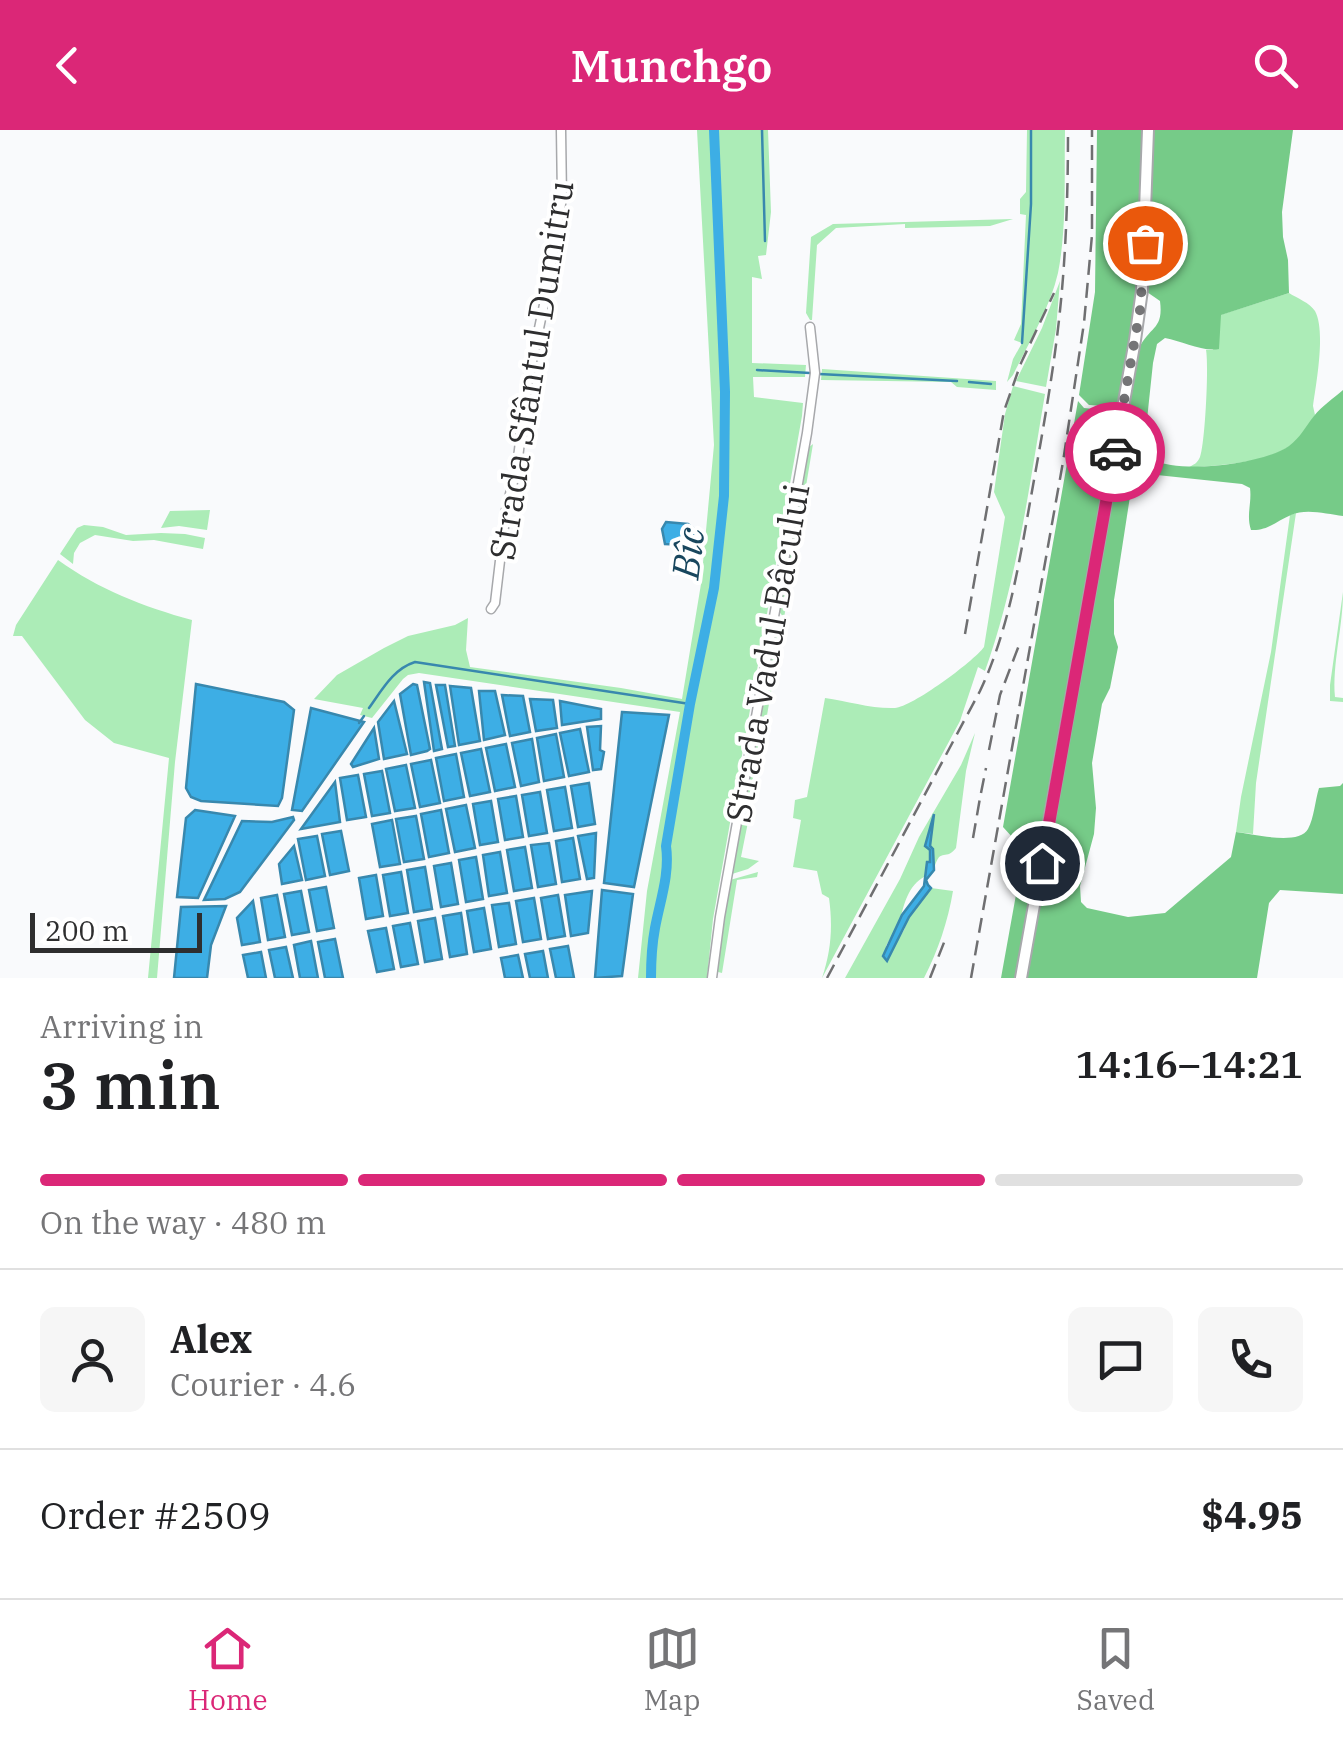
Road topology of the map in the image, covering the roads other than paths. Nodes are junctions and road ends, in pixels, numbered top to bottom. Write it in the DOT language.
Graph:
graph roads {
  1 [pos="561,130"];
  2 [pos="1148,130"];
  3 [pos="810,327"];
  4 [pos="491,609"];
  5 [pos="712,978"];
  6 [pos="1021,978"];
  1 -- 4 [label="street, Strada Sfântul Dumitru"];
  2 -- 6 [label="main road"];
  3 -- 5 [label="street, Strada Vadul Bâcului"];
}
